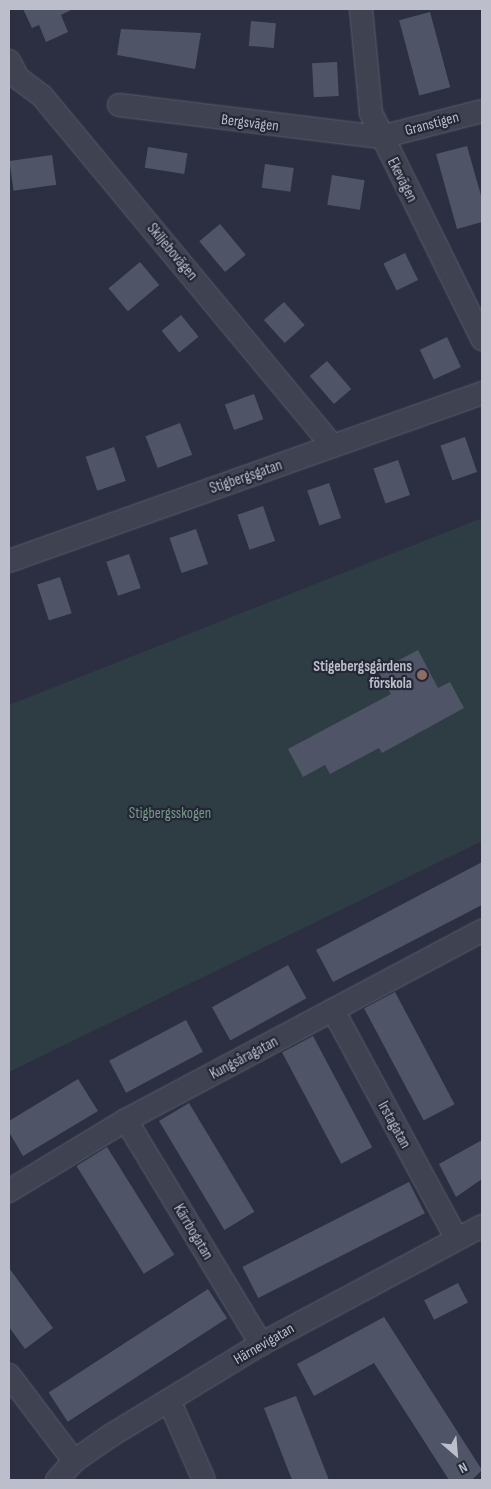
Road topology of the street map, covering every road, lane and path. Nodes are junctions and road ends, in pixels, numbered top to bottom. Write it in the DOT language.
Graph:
graph roads {
  1 [pos="361,9"];
  2 [pos="12,74"];
  3 [pos="119,105"];
  4 [pos="482,111"];
  5 [pos="381,137"];
  6 [pos="482,339"];
  7 [pos="482,393"];
  8 [pos="334,446"];
  9 [pos="9,560"];
  10 [pos="482,930"];
  11 [pos="333,1010"];
  12 [pos="126,1120"];
  13 [pos="9,1191"];
  14 [pos="482,1226"];
  15 [pos="457,1239"];
  16 [pos="261,1344"];
  17 [pos="9,1375"];
  18 [pos="169,1400"];
  19 [pos="74,1461"];
  20 [pos="58,1480"];
  21 [pos="204,1480"];
  1 -- 5 [label="street, Ekevägen"];
  2 -- 8 [label="street, Skiljebovägen"];
  3 -- 5 [label="street, Bergsvägen"];
  4 -- 5 [label="street, Granstigen"];
  5 -- 6 [label="street, Ekevägen"];
  7 -- 8 [label="street, Stigbergsgatan"];
  8 -- 9 [label="street, Stigbergsgatan"];
  10 -- 11 [label="street, Kungsåragatan"];
  11 -- 12 [label="street, Kungsåragatan"];
  11 -- 15 [label="street, Irstagatan"];
  12 -- 13 [label="street, Kungsåragatan"];
  12 -- 16 [label="street, Kärrbogatan"];
  14 -- 15 [label="street, Härnevigatan"];
  15 -- 16 [label="street, Härnevigatan"];
  16 -- 18 [label="street, Härnevigatan"];
  17 -- 19 [label="street"];
  18 -- 19 [label="street, Härnevigatan"];
  18 -- 21 [label="street"];
  19 -- 20 [label="street, Härnevigatan"];
}
